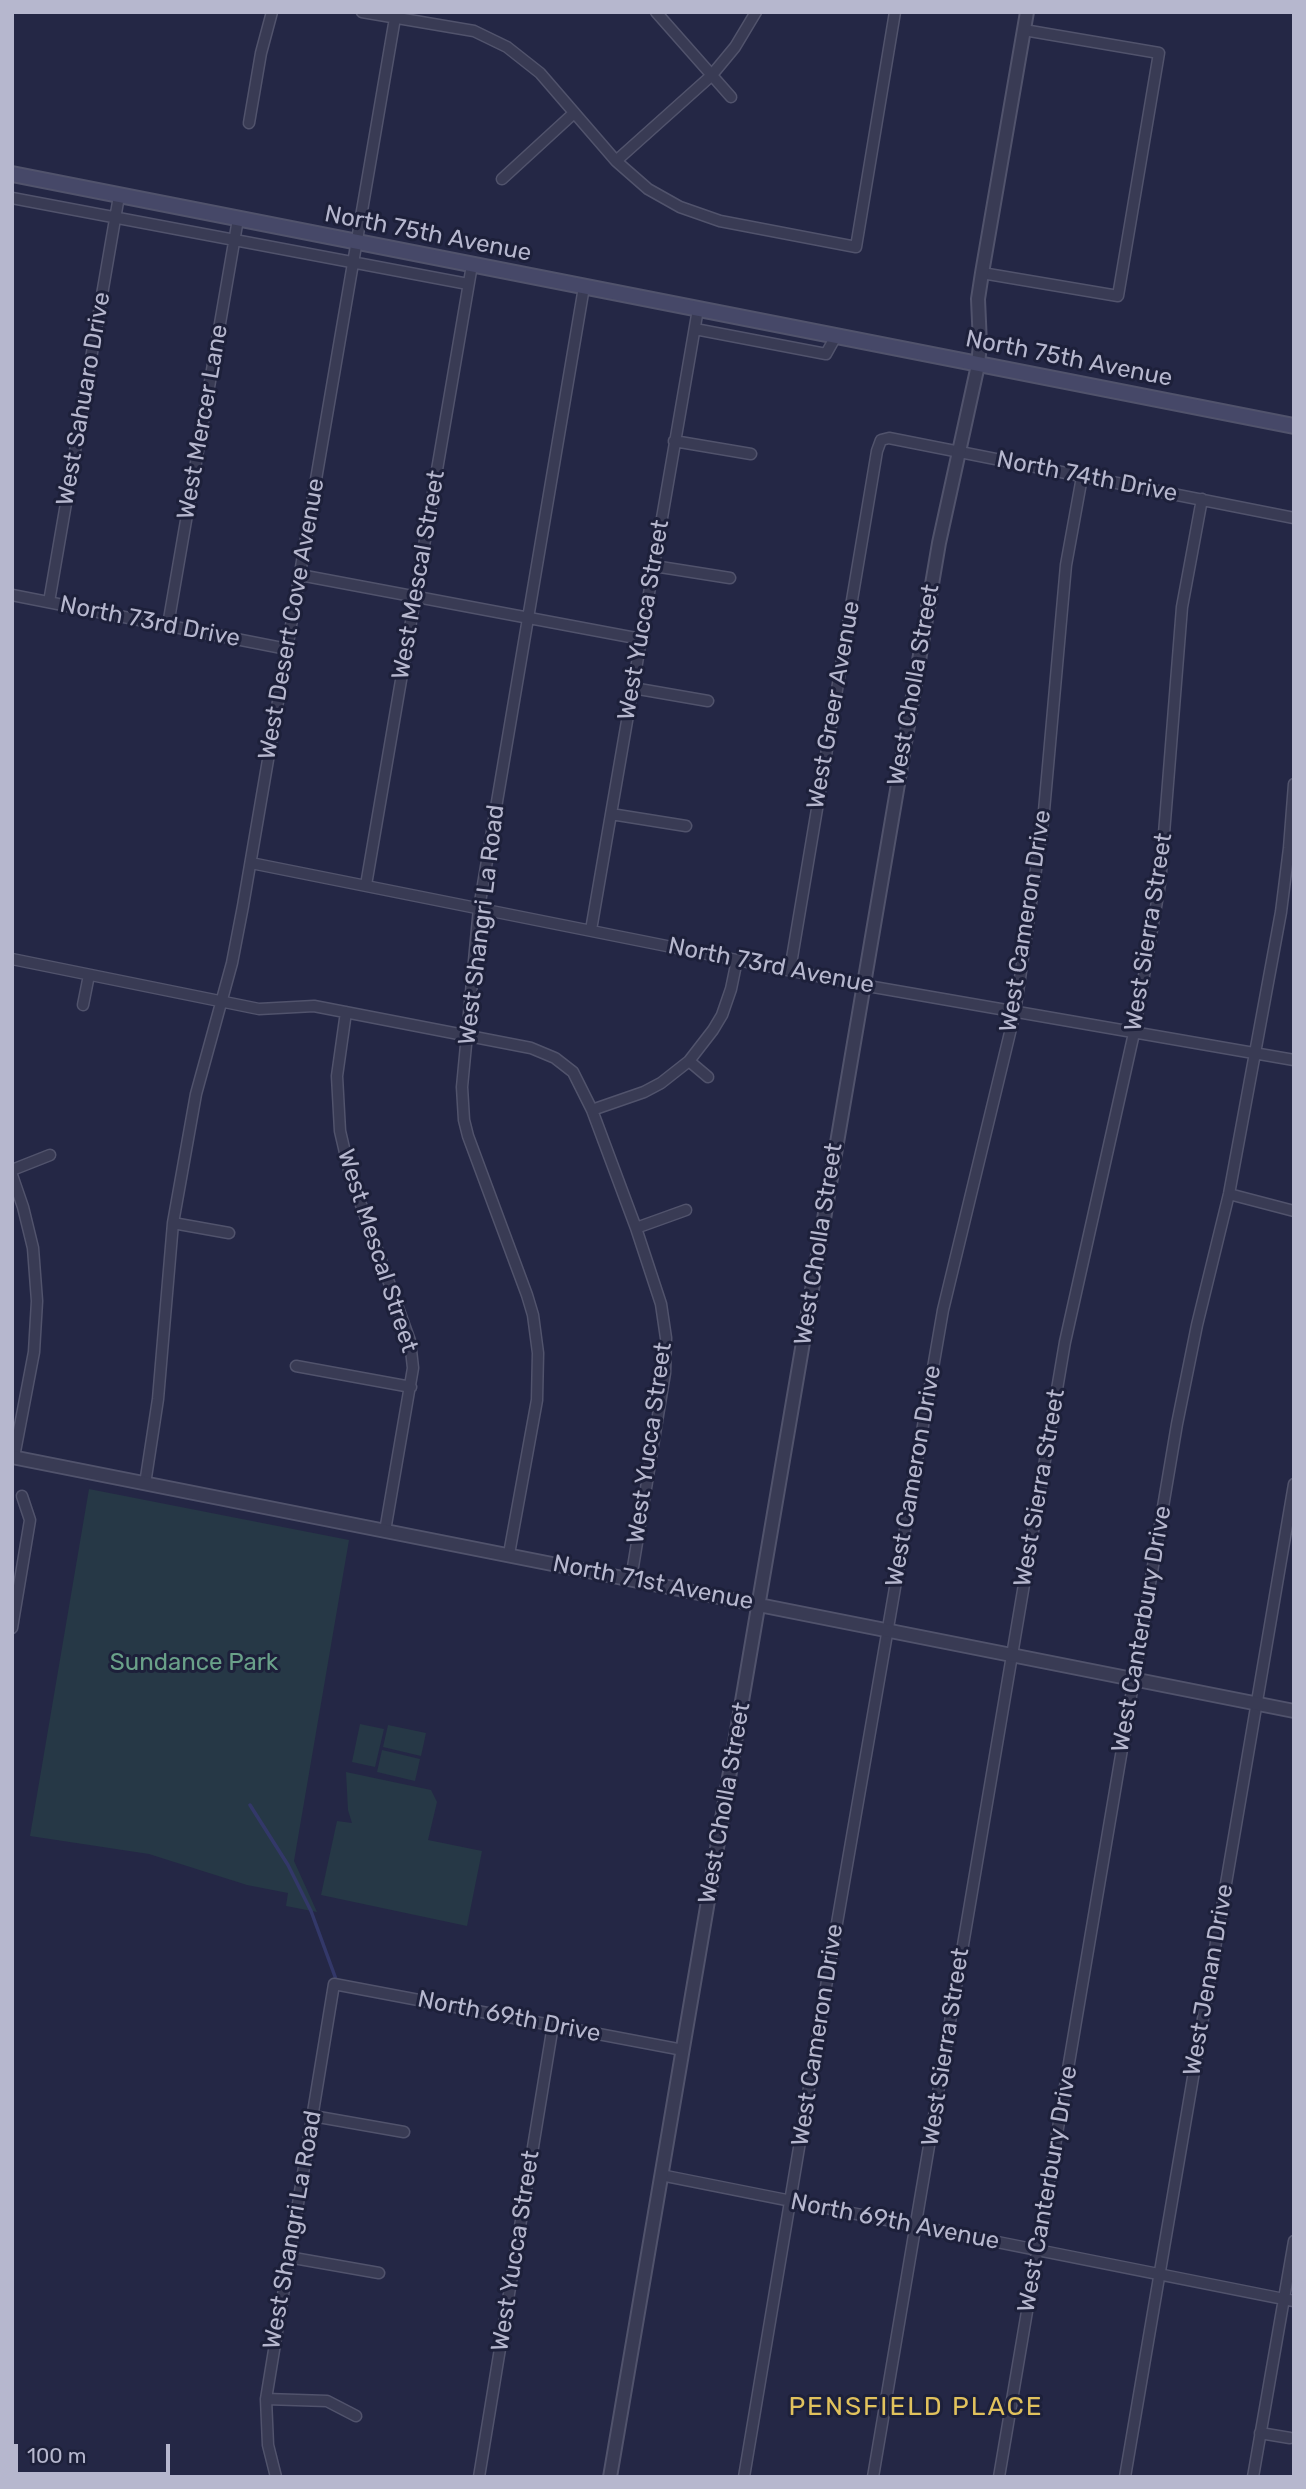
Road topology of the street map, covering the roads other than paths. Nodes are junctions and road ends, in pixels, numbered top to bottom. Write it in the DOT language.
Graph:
graph roads {
  1 [pos="272,12"];
  2 [pos="362,12"];
  3 [pos="656,12"];
  4 [pos="755,12"];
  5 [pos="895,12"];
  6 [pos="1027,12"];
  7 [pos="395,15"];
  8 [pos="1024,30"];
  9 [pos="711,76"];
  10 [pos="732,97"];
  11 [pos="574,113"];
  12 [pos="249,123"];
  13 [pos="616,161"];
  14 [pos="12,174"];
  15 [pos="502,179"];
  16 [pos="119,196"];
  17 [pos="12,198"];
  18 [pos="115,218"];
  19 [pos="238,219"];
  20 [pos="234,240"];
  21 [pos="357,243"];
  22 [pos="354,263"];
  23 [pos="472,265"];
  24 [pos="982,273"];
  25 [pos="468,284"];
  26 [pos="584,287"];
  27 [pos="698,309"];
  28 [pos="695,329"];
  29 [pos="836,336"];
  30 [pos="978,365"];
  31 [pos="1294,426"];
  32 [pos="881,440"];
  33 [pos="674,441"];
  34 [pos="958,453"];
  35 [pos="751,454"];
  36 [pos="1082,477"];
  37 [pos="1202,499"];
  38 [pos="1294,518"];
  39 [pos="654,566"];
  40 [pos="300,575"];
  41 [pos="730,578"];
  42 [pos="12,595"];
  43 [pos="415,596"];
  44 [pos="49,602"];
  45 [pos="528,618"];
  46 [pos="168,625"];
  47 [pos="641,639"];
  48 [pos="287,649"];
  49 [pos="633,688"];
  50 [pos="708,701"];
  51 [pos="1294,784"];
  52 [pos="611,814"];
  53 [pos="686,826"];
  54 [pos="251,863"];
  55 [pos="366,885"];
  56 [pos="479,908"];
  57 [pos="591,930"];
  58 [pos="12,959"];
  59 [pos="737,960"];
  60 [pos="790,970"];
  61 [pos="89,975"];
  62 [pos="862,985"];
  63 [pos="222,1001"];
  64 [pos="83,1005"];
  65 [pos="346,1012"];
  66 [pos="1015,1012"];
  67 [pos="1135,1032"];
  68 [pos="466,1036"];
  69 [pos="1254,1054"];
  70 [pos="1294,1060"];
  71 [pos="689,1061"];
  72 [pos="708,1077"];
  73 [pos="592,1110"];
  74 [pos="50,1154"];
  75 [pos="12,1173"];
  76 [pos="1229,1194"];
  77 [pos="686,1210"];
  78 [pos="1294,1211"];
  79 [pos="173,1223"];
  80 [pos="636,1228"];
  81 [pos="229,1233"];
  82 [pos="296,1366"];
  83 [pos="411,1387"];
  84 [pos="13,1457"];
  85 [pos="145,1484"];
  86 [pos="1294,1484"];
  87 [pos="22,1496"];
  88 [pos="385,1531"];
  89 [pos="509,1554"];
  90 [pos="631,1579"];
  91 [pos="760,1604"];
  92 [pos="12,1628"];
  93 [pos="887,1631"];
  94 [pos="1012,1656"];
  95 [pos="1134,1679"];
  96 [pos="1256,1704"];
  97 [pos="1294,1711"];
  98 [pos="334,1984"];
  99 [pos="553,2025"];
  100 [pos="683,2050"];
  101 [pos="313,2116"];
  102 [pos="404,2132"];
  103 [pos="661,2175"];
  104 [pos="791,2200"];
  105 [pos="916,2227"];
  106 [pos="1294,2241"];
  107 [pos="1038,2250"];
  108 [pos="288,2257"];
  109 [pos="379,2273"];
  110 [pos="1159,2274"];
  111 [pos="1289,2300"];
  112 [pos="266,2399"];
  113 [pos="356,2416"];
  114 [pos="1260,2433"];
  115 [pos="1290,2438"];
  116 [pos="276,2477"];
  117 [pos="479,2477"];
  118 [pos="610,2477"];
  119 [pos="744,2477"];
  120 [pos="873,2477"];
  121 [pos="999,2477"];
  122 [pos="1125,2477"];
  123 [pos="1253,2477"];
  1 -- 12 [label="street"];
  2 -- 7 [label="street"];
  3 -- 9 [label="street"];
  4 -- 9 [label="street"];
  5 -- 13 [label="street"];
  6 -- 8 [label="street, West Cholla Street"];
  7 -- 11 [label="street"];
  7 -- 21 [label="street, West Desert Cove Avenue"];
  8 -- 24 [label="street, West Cholla Street"];
  8 -- 24 [label="street"];
  9 -- 10 [label="street"];
  9 -- 13 [label="street"];
  11 -- 13 [label="street"];
  11 -- 15 [label="street"];
  14 -- 16 [label="main road, North 75th Avenue"];
  16 -- 18 [label="street, West Sahuaro Drive"];
  16 -- 19 [label="main road, North 75th Avenue"];
  17 -- 18 [label="street, North 75th Avenue"];
  18 -- 20 [label="street, North 75th Avenue"];
  18 -- 44 [label="street, West Sahuaro Drive"];
  19 -- 20 [label="street, West Mercer Lane"];
  19 -- 21 [label="main road, North 75th Avenue"];
  20 -- 22 [label="street, North 75th Avenue"];
  20 -- 46 [label="street, West Mercer Lane"];
  21 -- 22 [label="street, West Desert Cove Avenue"];
  21 -- 23 [label="main road, North 75th Avenue"];
  22 -- 25 [label="street, North 75th Avenue"];
  22 -- 40 [label="street, West Desert Cove Avenue"];
  23 -- 25 [label="street, West Mescal Street"];
  23 -- 26 [label="main road, North 75th Avenue"];
  24 -- 30 [label="street, West Cholla Street"];
  25 -- 43 [label="street, West Mescal Street"];
  26 -- 27 [label="main road, North 75th Avenue"];
  26 -- 45 [label="street, West Shangri La Road"];
  27 -- 28 [label="street, West Yucca Street"];
  27 -- 29 [label="main road, North 75th Avenue"];
  28 -- 29 [label="street"];
  28 -- 33 [label="street, West Yucca Street"];
  29 -- 30 [label="main road, North 75th Avenue"];
  30 -- 31 [label="main road, North 75th Avenue"];
  30 -- 34 [label="street, West Cholla Street"];
  32 -- 34 [label="street, North 74th Drive"];
  32 -- 60 [label="street, West Greer Avenue"];
  33 -- 35 [label="street"];
  33 -- 39 [label="street, West Yucca Street"];
  34 -- 36 [label="street, North 74th Drive"];
  34 -- 62 [label="street, West Cholla Street"];
  36 -- 37 [label="street, North 74th Drive"];
  36 -- 66 [label="street, West Cameron Drive"];
  37 -- 38 [label="street, North 74th Drive"];
  37 -- 67 [label="street, West Sierra Street"];
  39 -- 41 [label="street"];
  39 -- 47 [label="street, West Yucca Street"];
  40 -- 43 [label="street"];
  40 -- 48 [label="street, West Desert Cove Avenue"];
  42 -- 44 [label="street, North 73rd Drive"];
  43 -- 45 [label="street"];
  43 -- 55 [label="street, West Mescal Street"];
  44 -- 46 [label="street, North 73rd Drive"];
  45 -- 47 [label="street"];
  45 -- 56 [label="street, West Shangri La Road"];
  46 -- 48 [label="street, North 73rd Drive"];
  47 -- 49 [label="street, West Yucca Street"];
  48 -- 54 [label="street, West Desert Cove Avenue"];
  49 -- 50 [label="street"];
  49 -- 52 [label="street, West Yucca Street"];
  51 -- 69 [label="street, West Canterbury Drive"];
  52 -- 53 [label="street"];
  52 -- 57 [label="street, West Yucca Street"];
  54 -- 55 [label="street, North 73rd Avenue"];
  54 -- 63 [label="street, West Desert Cove Avenue"];
  55 -- 56 [label="street, North 73rd Avenue"];
  56 -- 57 [label="street, North 73rd Avenue"];
  56 -- 68 [label="street, West Shangri La Road"];
  57 -- 59 [label="street, North 73rd Avenue"];
  58 -- 61 [label="street, West Yucca Street"];
  59 -- 60 [label="street, North 73rd Avenue"];
  59 -- 71 [label="street"];
  60 -- 62 [label="street, North 73rd Avenue"];
  61 -- 63 [label="street, West Yucca Street"];
  61 -- 64 [label="street"];
  62 -- 66 [label="street, North 73rd Avenue"];
  62 -- 91 [label="street, West Cholla Street"];
  63 -- 65 [label="street, West Yucca Street"];
  63 -- 79 [label="street, West Desert Cove Avenue"];
  65 -- 68 [label="street, West Yucca Street"];
  65 -- 83 [label="street, West Mescal Street"];
  66 -- 67 [label="street, North 73rd Avenue"];
  66 -- 93 [label="street, West Cameron Drive"];
  67 -- 69 [label="street, North 73rd Avenue"];
  67 -- 94 [label="street, West Sierra Street"];
  68 -- 73 [label="street, West Yucca Street"];
  68 -- 89 [label="street, West Shangri La Road"];
  69 -- 70 [label="street, North 73rd Avenue"];
  69 -- 76 [label="street, West Canterbury Drive"];
  71 -- 72 [label="street"];
  71 -- 73 [label="street"];
  73 -- 80 [label="street, West Yucca Street"];
  74 -- 75 [label="street"];
  75 -- 84 [label="street"];
  76 -- 78 [label="street"];
  76 -- 95 [label="street, West Canterbury Drive"];
  77 -- 80 [label="street"];
  79 -- 81 [label="street"];
  79 -- 85 [label="street, West Desert Cove Avenue"];
  80 -- 90 [label="street, West Yucca Street"];
  82 -- 83 [label="street"];
  83 -- 88 [label="street, West Mescal Street"];
  84 -- 85 [label="street, North 71st Avenue"];
  85 -- 88 [label="street, North 71st Avenue"];
  86 -- 96 [label="street, West Jenan Drive"];
  87 -- 92 [label="street"];
  88 -- 89 [label="street, North 71st Avenue"];
  89 -- 90 [label="street, North 71st Avenue"];
  90 -- 91 [label="street, North 71st Avenue"];
  91 -- 93 [label="street, North 71st Avenue"];
  91 -- 100 [label="street, West Cholla Street"];
  93 -- 94 [label="street, North 71st Avenue"];
  93 -- 104 [label="street, West Cameron Drive"];
  94 -- 95 [label="street, North 71st Avenue"];
  94 -- 105 [label="street, West Sierra Street"];
  95 -- 96 [label="street, North 71st Avenue"];
  95 -- 107 [label="street, West Canterbury Drive"];
  96 -- 97 [label="street, North 71st Avenue"];
  96 -- 110 [label="street, West Jenan Drive"];
  98 -- 99 [label="street, North 69th Drive"];
  98 -- 101 [label="street, West Shangri La Road"];
  99 -- 100 [label="street, North 69th Drive"];
  99 -- 117 [label="street, West Yucca Street"];
  100 -- 103 [label="street, West Cholla Street"];
  101 -- 102 [label="street"];
  101 -- 108 [label="street, West Shangri La Road"];
  103 -- 104 [label="street, North 69th Avenue"];
  103 -- 118 [label="street, West Cholla Street"];
  104 -- 105 [label="street, North 69th Avenue"];
  104 -- 119 [label="street, West Cameron Drive"];
  105 -- 107 [label="street, North 69th Avenue"];
  105 -- 120 [label="street, West Sierra Street"];
  106 -- 111 [label="street"];
  107 -- 110 [label="street, North 69th Avenue"];
  107 -- 121 [label="street, West Canterbury Drive"];
  108 -- 109 [label="street"];
  108 -- 112 [label="street, West Shangri La Road"];
  110 -- 111 [label="street, North 69th Avenue"];
  110 -- 122 [label="street, West Jenan Drive"];
  111 -- 114 [label="street"];
  112 -- 113 [label="street"];
  112 -- 116 [label="street, West Shangri La Road"];
  114 -- 115 [label="street"];
  114 -- 123 [label="street"];
}
